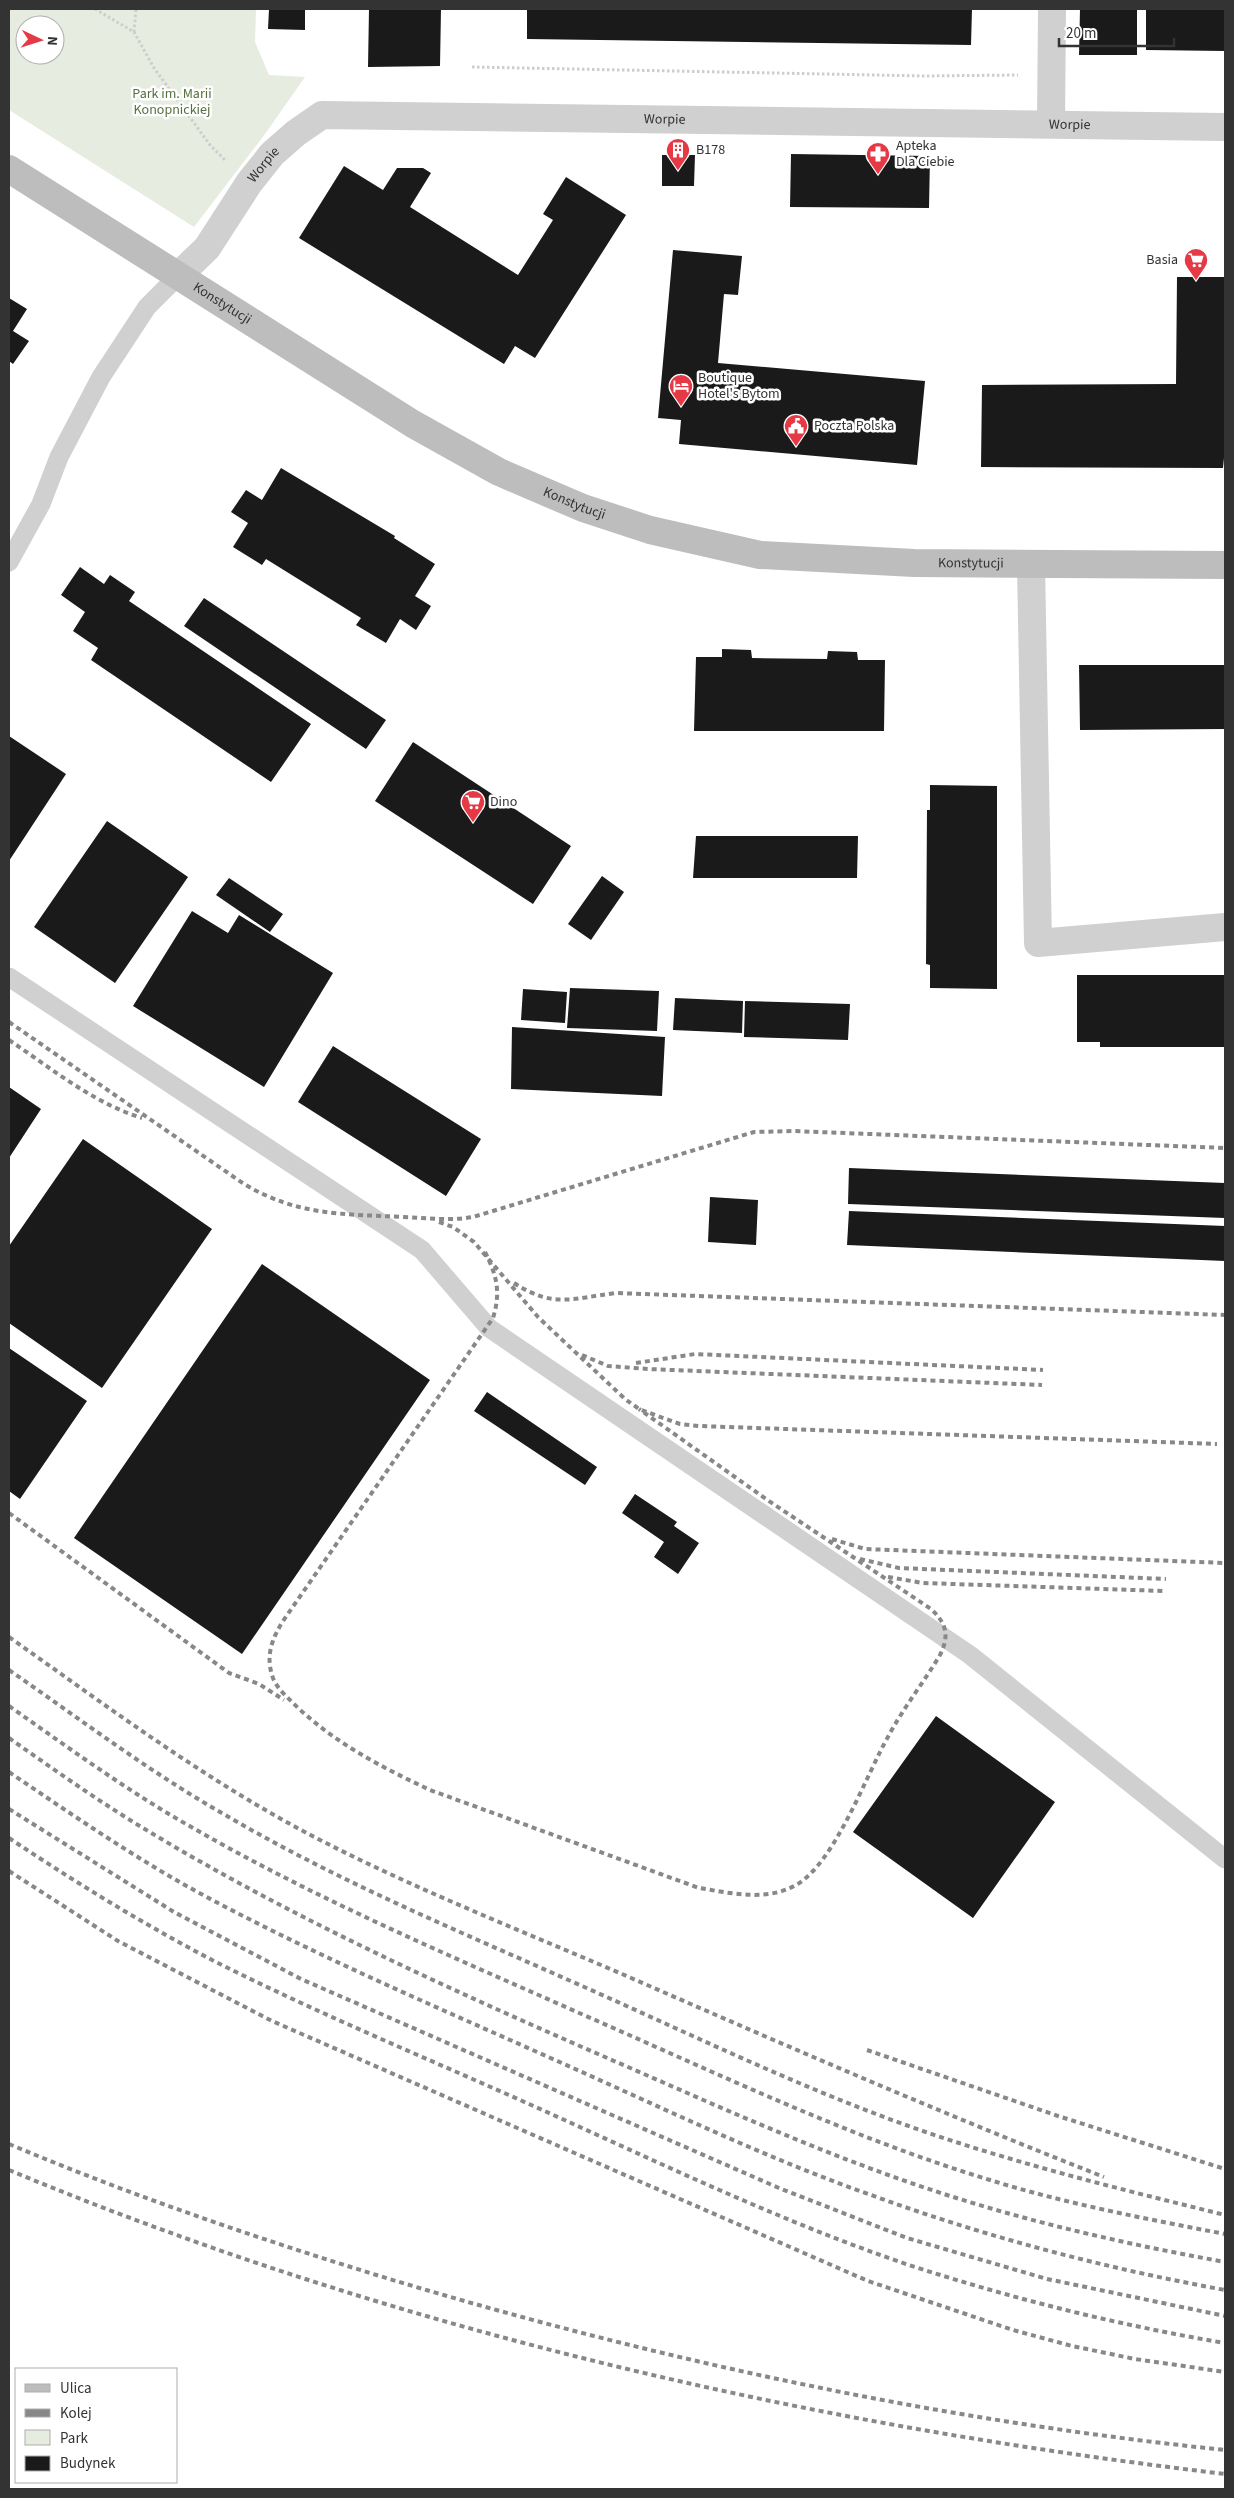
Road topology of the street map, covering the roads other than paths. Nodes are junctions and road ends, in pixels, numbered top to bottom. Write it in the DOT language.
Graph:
graph roads {
  1 [pos="1052,9"];
  2 [pos="1051,123"];
  3 [pos="1225,127"];
  4 [pos="9,169"];
  5 [pos="178,276"];
  6 [pos="9,562"];
  7 [pos="1031,565"];
  8 [pos="1225,565"];
  9 [pos="1225,927"];
  10 [pos="9,976"];
  11 [pos="1225,1859"];
  1 -- 2 [label="street"];
  2 -- 3 [label="street, Worpie"];
  2 -- 5 [label="street, Worpie"];
  4 -- 5 [label="street, Konstytucji"];
  5 -- 6 [label="lane"];
  5 -- 7 [label="street, Konstytucji"];
  7 -- 8 [label="street, Konstytucji"];
  7 -- 9 [label="street"];
  10 -- 11 [label="lane"];
}
